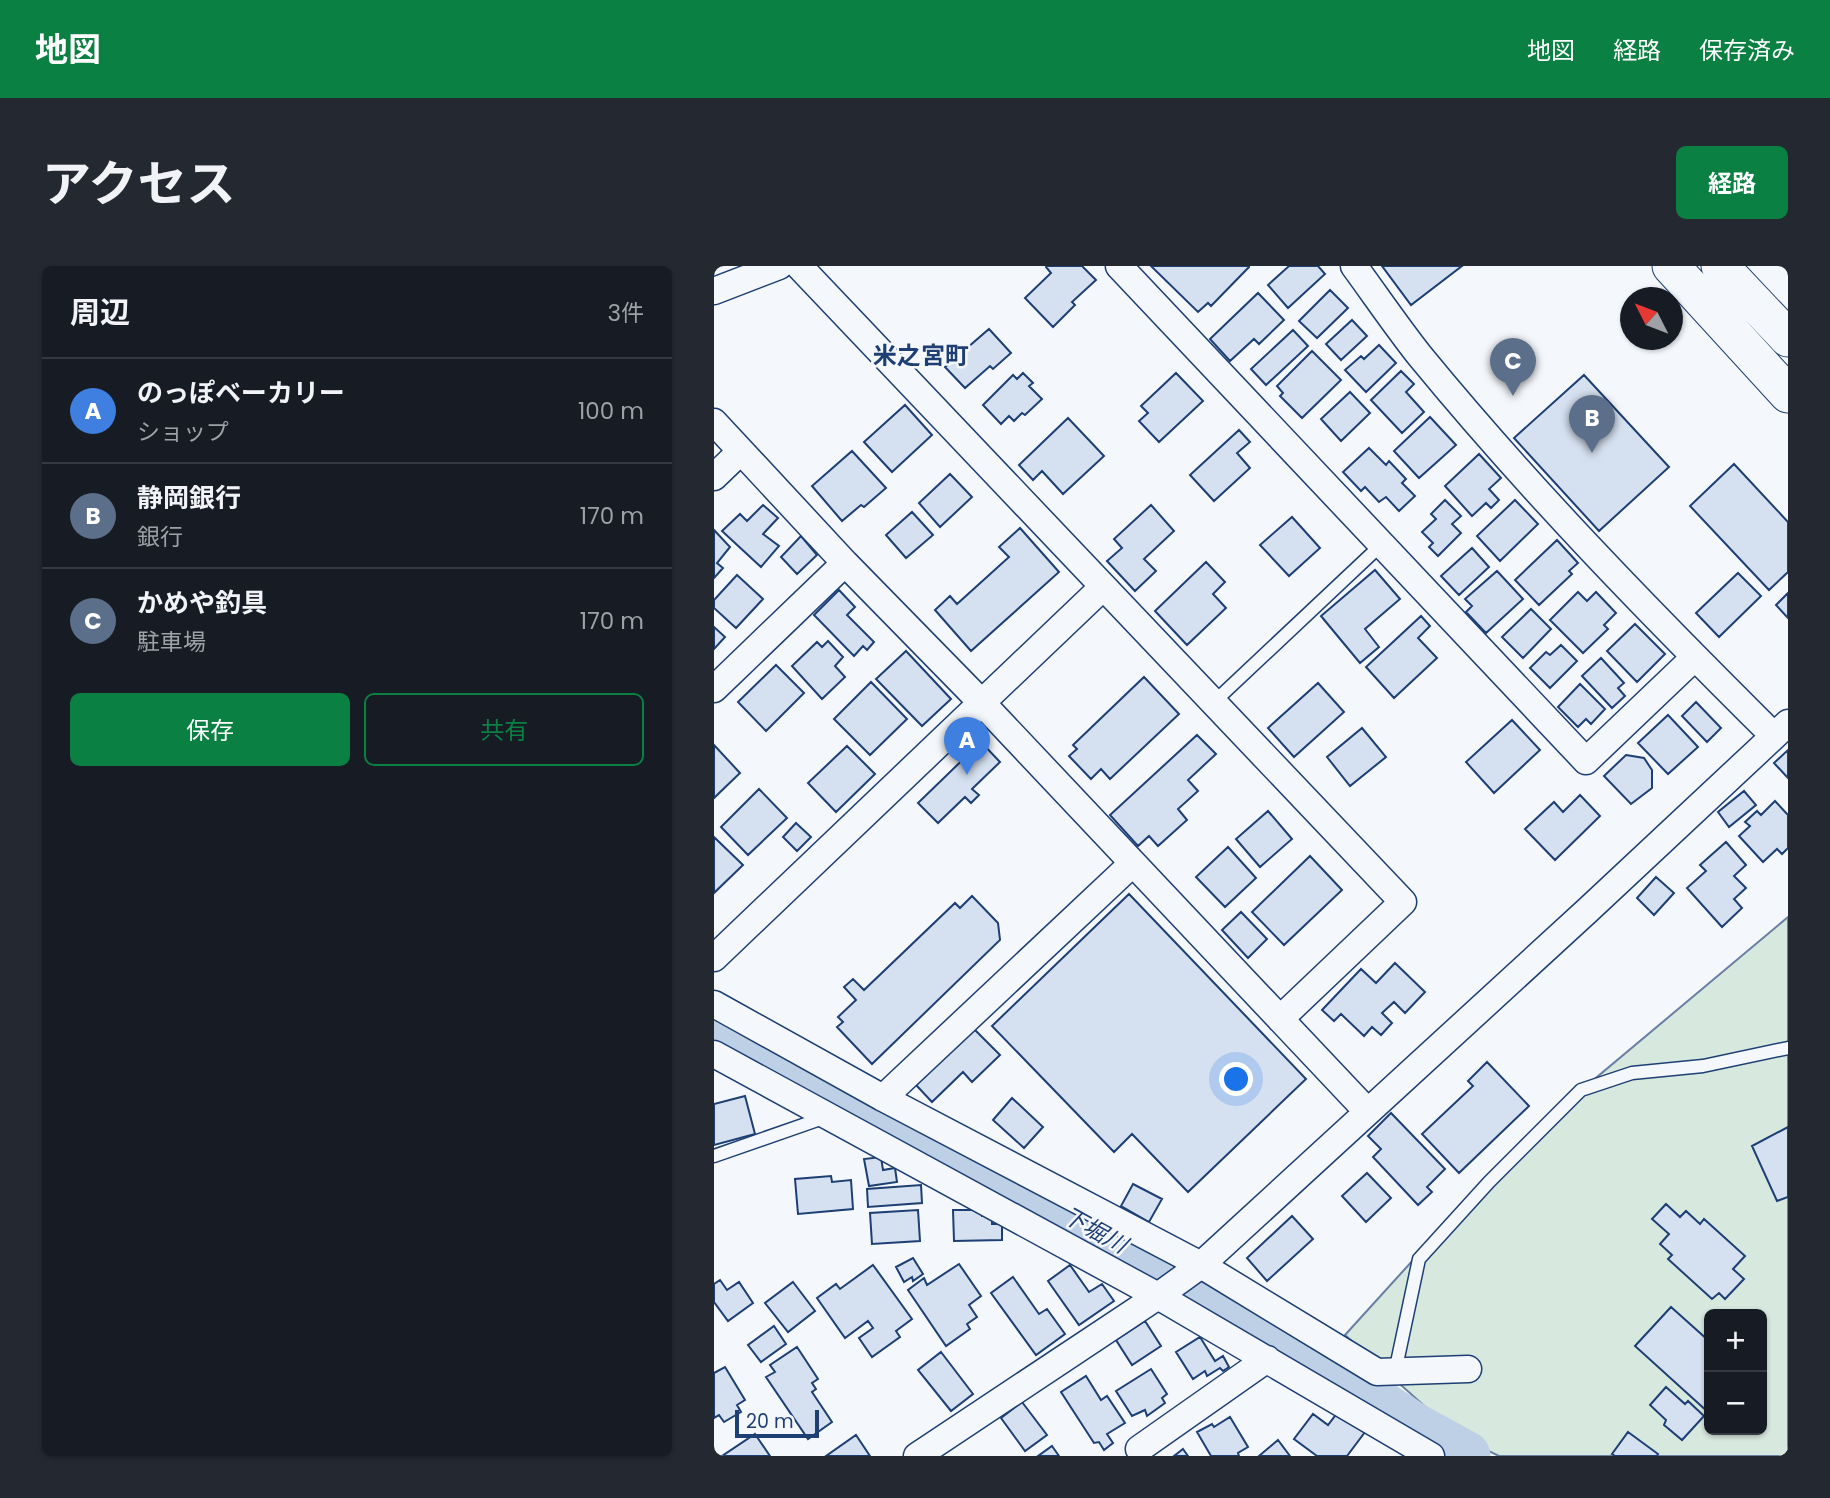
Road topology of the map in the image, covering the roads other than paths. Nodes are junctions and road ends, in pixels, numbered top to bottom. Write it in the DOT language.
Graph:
graph roads {
  1 [pos="779,266"];
  2 [pos="799,266"];
  3 [pos="1119,266"];
  4 [pos="1354,266"];
  5 [pos="1671,266"];
  6 [pos="1720,266"];
  7 [pos="714,291"];
  8 [pos="1788,338"];
  9 [pos="1788,394"];
  10 [pos="714,422"];
  11 [pos="740,452"];
  12 [pos="714,477"];
  13 [pos="1381,545"];
  14 [pos="845,563"];
  15 [pos="1103,587"];
  16 [pos="1695,657"];
  17 [pos="714,689"];
  18 [pos="982,703"];
  19 [pos="1213,703"];
  20 [pos="1781,729"];
  21 [pos="1132,864"];
  22 [pos="714,958"];
  23 [pos="714,1004"];
  24 [pos="1280,1019"];
  25 [pos="1788,1048"];
  26 [pos="714,1054"];
  27 [pos="883,1097"];
  28 [pos="1367,1111"];
  29 [pos="827,1116"];
  30 [pos="714,1156"];
  31 [pos="1200,1266"];
  32 [pos="1159,1295"];
  33 [pos="1267,1359"];
  34 [pos="1468,1369"];
  35 [pos="1395,1372"];
  36 [pos="1139,1449"];
  37 [pos="1415,1452"];
  38 [pos="917,1456"];
  1 -- 7 [label="street"];
  2 -- 15 [label="street"];
  3 -- 13 [label="street"];
  4 -- 16 [label="street"];
  5 -- 9 [label="street"];
  6 -- 8 [label="street"];
  10 -- 11 [label="street"];
  11 -- 12 [label="street"];
  11 -- 14 [label="street"];
  13 -- 16 [label="street"];
  13 -- 19 [label="lane"];
  14 -- 17 [label="street"];
  14 -- 18 [label="street"];
  15 -- 18 [label="street"];
  15 -- 19 [label="street"];
  16 -- 20 [label="street"];
  18 -- 21 [label="street"];
  18 -- 22 [label="street"];
  19 -- 24 [label="street"];
  20 -- 28 [label="street"];
  21 -- 24 [label="street"];
  21 -- 27 [label="street"];
  23 -- 27 [label="street"];
  24 -- 28 [label="street"];
  25 -- 35 [label="lane"];
  26 -- 29 [label="street"];
  27 -- 31 [label="street"];
  28 -- 31 [label="street"];
  29 -- 30 [label="lane"];
  29 -- 32 [label="street"];
  31 -- 32 [label="street"];
  31 -- 35 [label="street"];
  32 -- 33 [label="street"];
  32 -- 38 [label="street"];
  33 -- 36 [label="street"];
  33 -- 37 [label="street"];
  34 -- 35 [label="street"];
}
